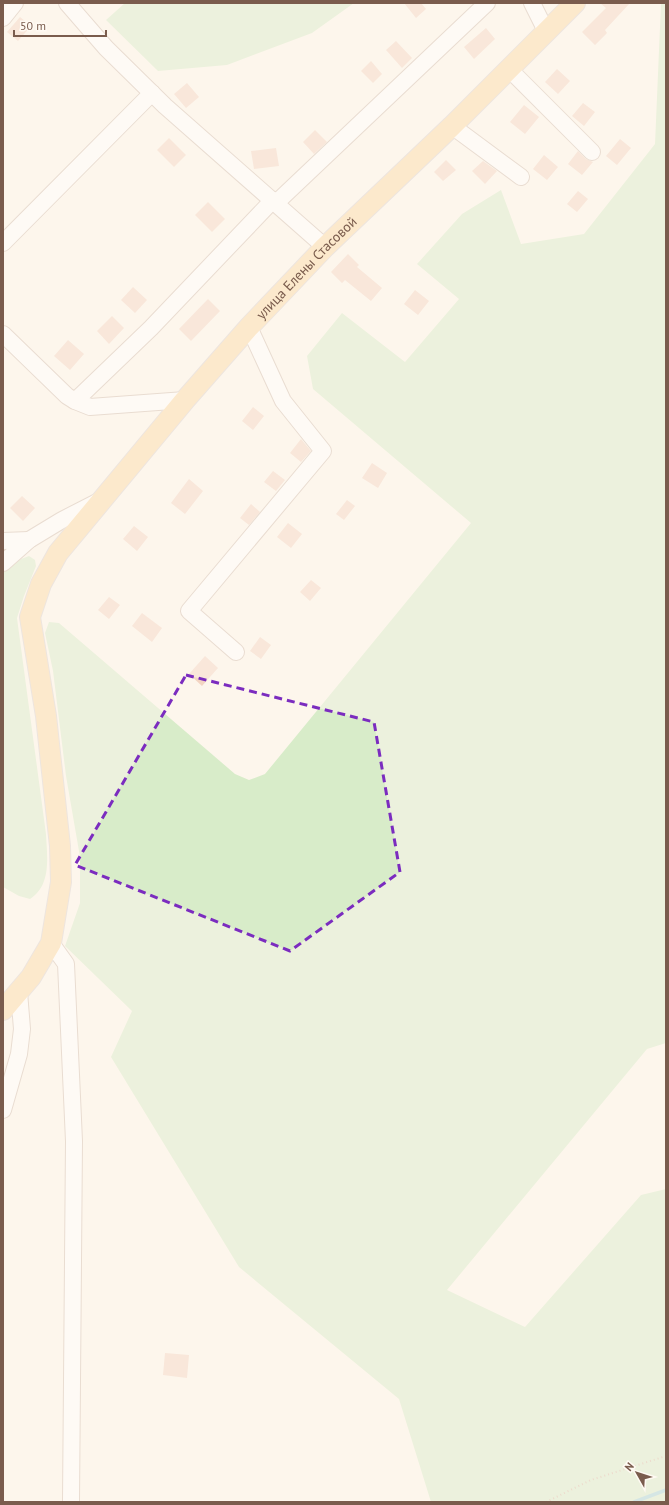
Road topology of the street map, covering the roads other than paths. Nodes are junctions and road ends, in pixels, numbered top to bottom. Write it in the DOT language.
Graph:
graph roads {
  1 [pos="15,3"];
  2 [pos="67,3"];
  3 [pos="487,3"];
  4 [pos="532,3"];
  5 [pos="575,3"];
  6 [pos="3,18"];
  7 [pos="546,31"];
  8 [pos="508,68"];
  9 [pos="152,93"];
  10 [pos="452,126"];
  11 [pos="592,152"];
  12 [pos="521,177"];
  13 [pos="274,201"];
  14 [pos="3,243"];
  15 [pos="325,247"];
  16 [pos="249,327"];
  17 [pos="3,334"];
  18 [pos="184,400"];
  19 [pos="75,401"];
  20 [pos="102,499"];
  21 [pos="29,540"];
  22 [pos="3,541"];
  23 [pos="3,562"];
  24 [pos="236,652"];
  25 [pos="51,943"];
  26 [pos="19,992"];
  27 [pos="3,1010"];
  28 [pos="3,1110"];
  29 [pos="71,1502"];
  1 -- 6 [label="street"];
  2 -- 9 [label="street"];
  3 -- 13 [label="street"];
  4 -- 7 [label="street"];
  5 -- 7 [label="main road, улица Елены Стасовой"];
  7 -- 8 [label="main road, улица Елены Стасовой"];
  8 -- 10 [label="main road, улица Елены Стасовой"];
  8 -- 11 [label="street"];
  9 -- 13 [label="street"];
  9 -- 14 [label="street"];
  10 -- 12 [label="street"];
  10 -- 15 [label="main road, улица Елены Стасовой"];
  13 -- 15 [label="street"];
  13 -- 19 [label="street"];
  15 -- 16 [label="main road, улица Елены Стасовой"];
  16 -- 18 [label="main road, улица Елены Стасовой"];
  16 -- 24 [label="street"];
  17 -- 19 [label="street"];
  18 -- 19 [label="street"];
  18 -- 20 [label="main road, улица Елены Стасовой"];
  20 -- 21 [label="street"];
  20 -- 25 [label="main road, улица Елены Стасовой"];
  21 -- 22 [label="street"];
  21 -- 23 [label="street"];
  25 -- 26 [label="main road, улица Елены Стасовой"];
  25 -- 29 [label="street"];
  26 -- 27 [label="main road, улица Елены Стасовой"];
  26 -- 28 [label="street"];
}
